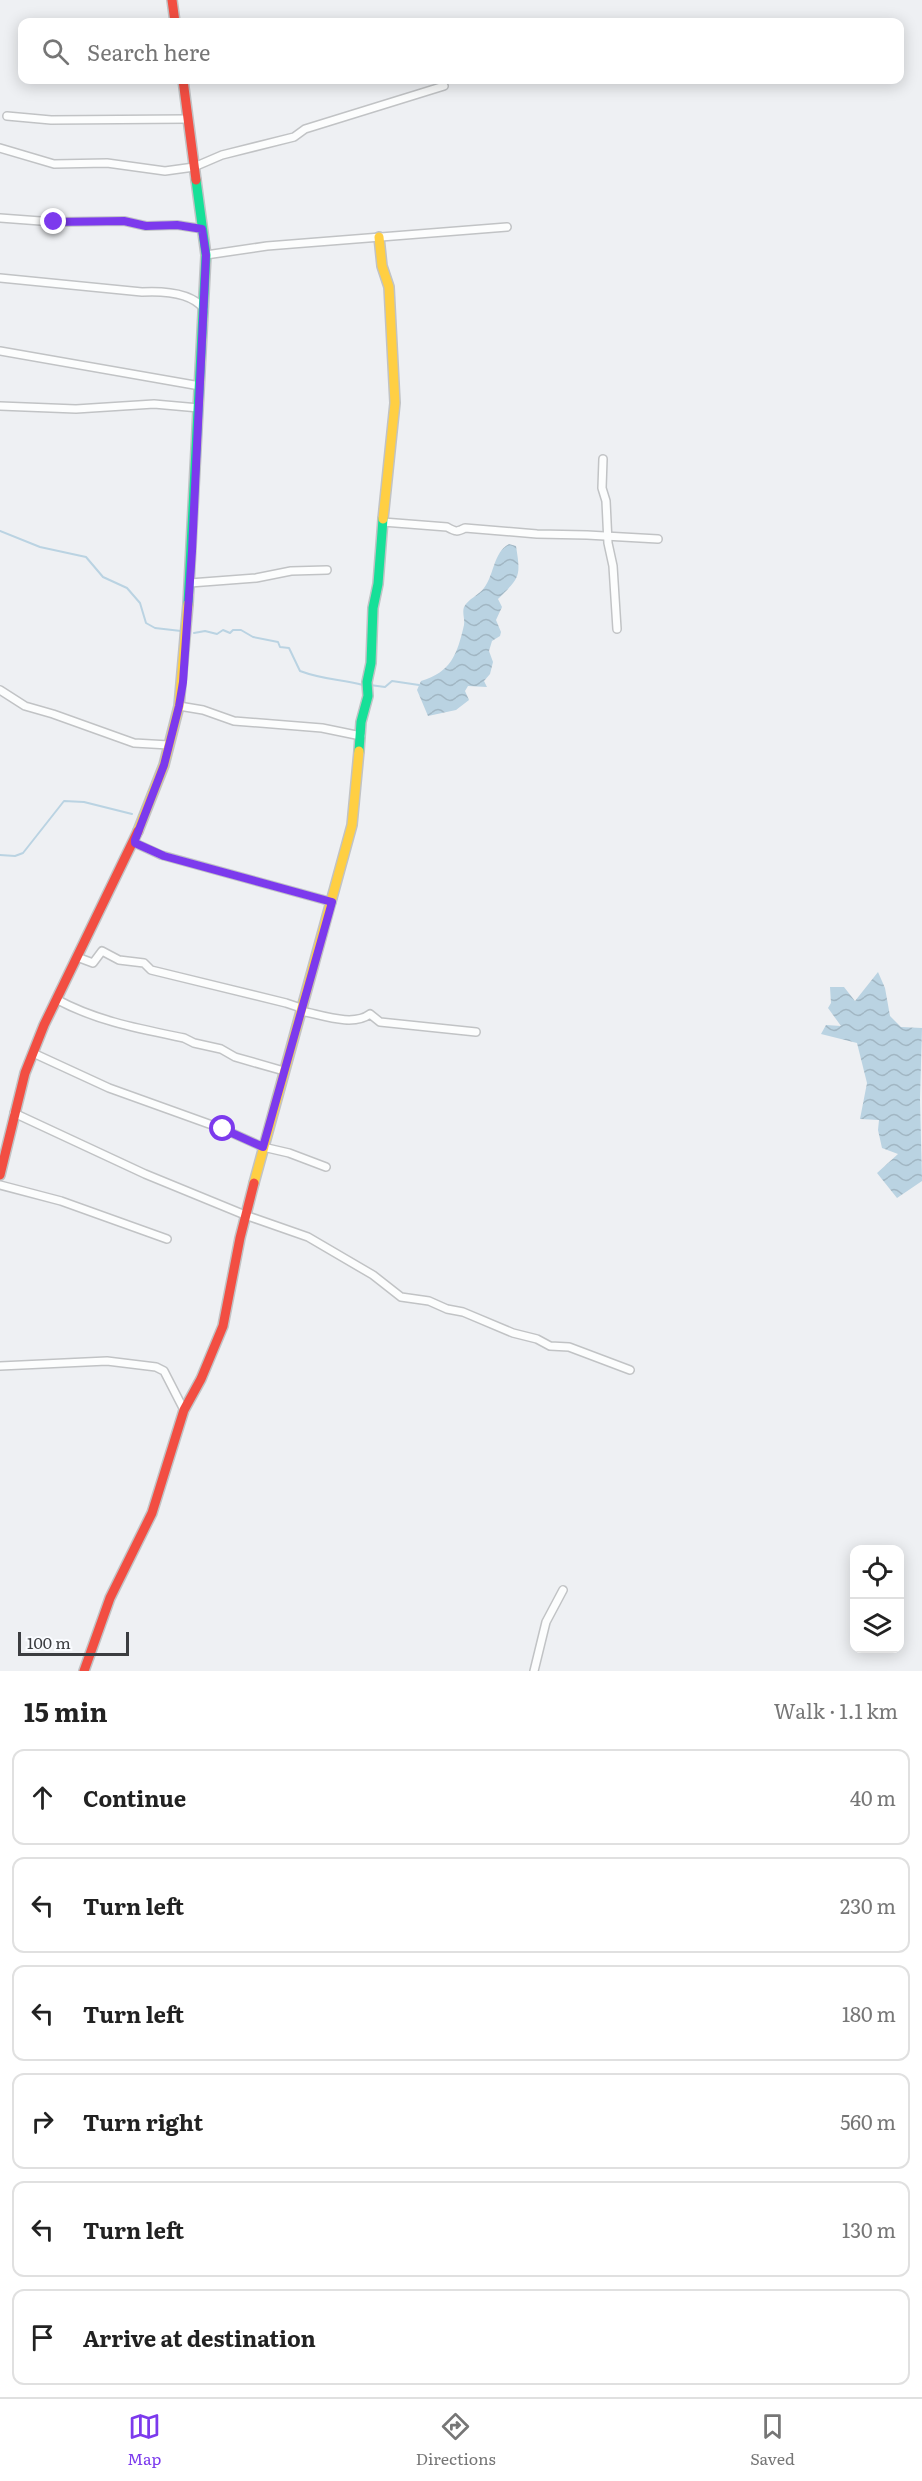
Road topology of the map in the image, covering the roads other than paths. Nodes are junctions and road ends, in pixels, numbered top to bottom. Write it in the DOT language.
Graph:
graph roads {
  1 [pos="172,0"];
  2 [pos="174,18"];
  3 [pos="184,84"];
  4 [pos="444,86"];
  5 [pos="7,116"];
  6 [pos="188,119"];
  7 [pos="0,148"];
  8 [pos="194,167"];
  9 [pos="0,218"];
  10 [pos="507,226"];
  11 [pos="202,229"];
  12 [pos="380,237"];
  13 [pos="206,255"];
  14 [pos="0,278"];
  15 [pos="204,309"];
  16 [pos="0,351"];
  17 [pos="200,386"];
  18 [pos="0,405"];
  19 [pos="199,408"];
  20 [pos="603,459"];
  21 [pos="383,522"];
  22 [pos="608,536"];
  23 [pos="658,539"];
  24 [pos="327,570"];
  25 [pos="190,583"];
  26 [pos="617,629"];
  27 [pos="0,690"];
  28 [pos="179,706"];
  29 [pos="361,736"];
  30 [pos="169,745"];
  31 [pos="135,840"];
  32 [pos="332,902"];
  33 [pos="77,957"];
  34 [pos="56,999"];
  35 [pos="301,1011"];
  36 [pos="476,1032"];
  37 [pos="33,1053"];
  38 [pos="284,1071"];
  39 [pos="14,1113"];
  40 [pos="4,1135"];
  41 [pos="263,1147"];
  42 [pos="326,1167"];
  43 [pos="0,1175"];
  44 [pos="0,1185"];
  45 [pos="245,1215"];
  46 [pos="167,1239"];
  47 [pos="0,1366"];
  48 [pos="630,1370"];
  49 [pos="184,1410"];
  50 [pos="563,1590"];
  51 [pos="84,1671"];
  52 [pos="534,1671"];
  1 -- 2 [label="street"];
  3 -- 6 [label="street"];
  4 -- 8 [label="street"];
  5 -- 6 [label="street"];
  6 -- 8 [label="street"];
  7 -- 8 [label="street"];
  8 -- 11 [label="street"];
  9 -- 11 [label="street"];
  10 -- 12 [label="street"];
  11 -- 13 [label="street"];
  12 -- 13 [label="street"];
  12 -- 21 [label="street"];
  13 -- 15 [label="street"];
  14 -- 15 [label="street"];
  15 -- 17 [label="street"];
  16 -- 17 [label="street"];
  17 -- 19 [label="street"];
  18 -- 19 [label="street"];
  19 -- 25 [label="street"];
  20 -- 22 [label="street"];
  21 -- 22 [label="street"];
  21 -- 29 [label="street"];
  22 -- 23 [label="street"];
  22 -- 26 [label="street"];
  24 -- 25 [label="street"];
  25 -- 28 [label="street"];
  27 -- 30 [label="street"];
  28 -- 29 [label="street"];
  28 -- 30 [label="street"];
  29 -- 32 [label="street"];
  30 -- 31 [label="street"];
  31 -- 32 [label="street"];
  31 -- 33 [label="street"];
  32 -- 35 [label="street"];
  33 -- 34 [label="street"];
  33 -- 35 [label="street"];
  34 -- 37 [label="street"];
  34 -- 38 [label="street"];
  35 -- 36 [label="street"];
  35 -- 38 [label="street"];
  37 -- 39 [label="street"];
  37 -- 41 [label="street"];
  38 -- 41 [label="street"];
  39 -- 40 [label="street"];
  39 -- 45 [label="street"];
  40 -- 43 [label="street"];
  41 -- 42 [label="street"];
  41 -- 45 [label="street"];
  44 -- 46 [label="street"];
  45 -- 48 [label="street"];
  45 -- 49 [label="street"];
  47 -- 49 [label="street"];
  49 -- 51 [label="street"];
  50 -- 52 [label="street"];
}
